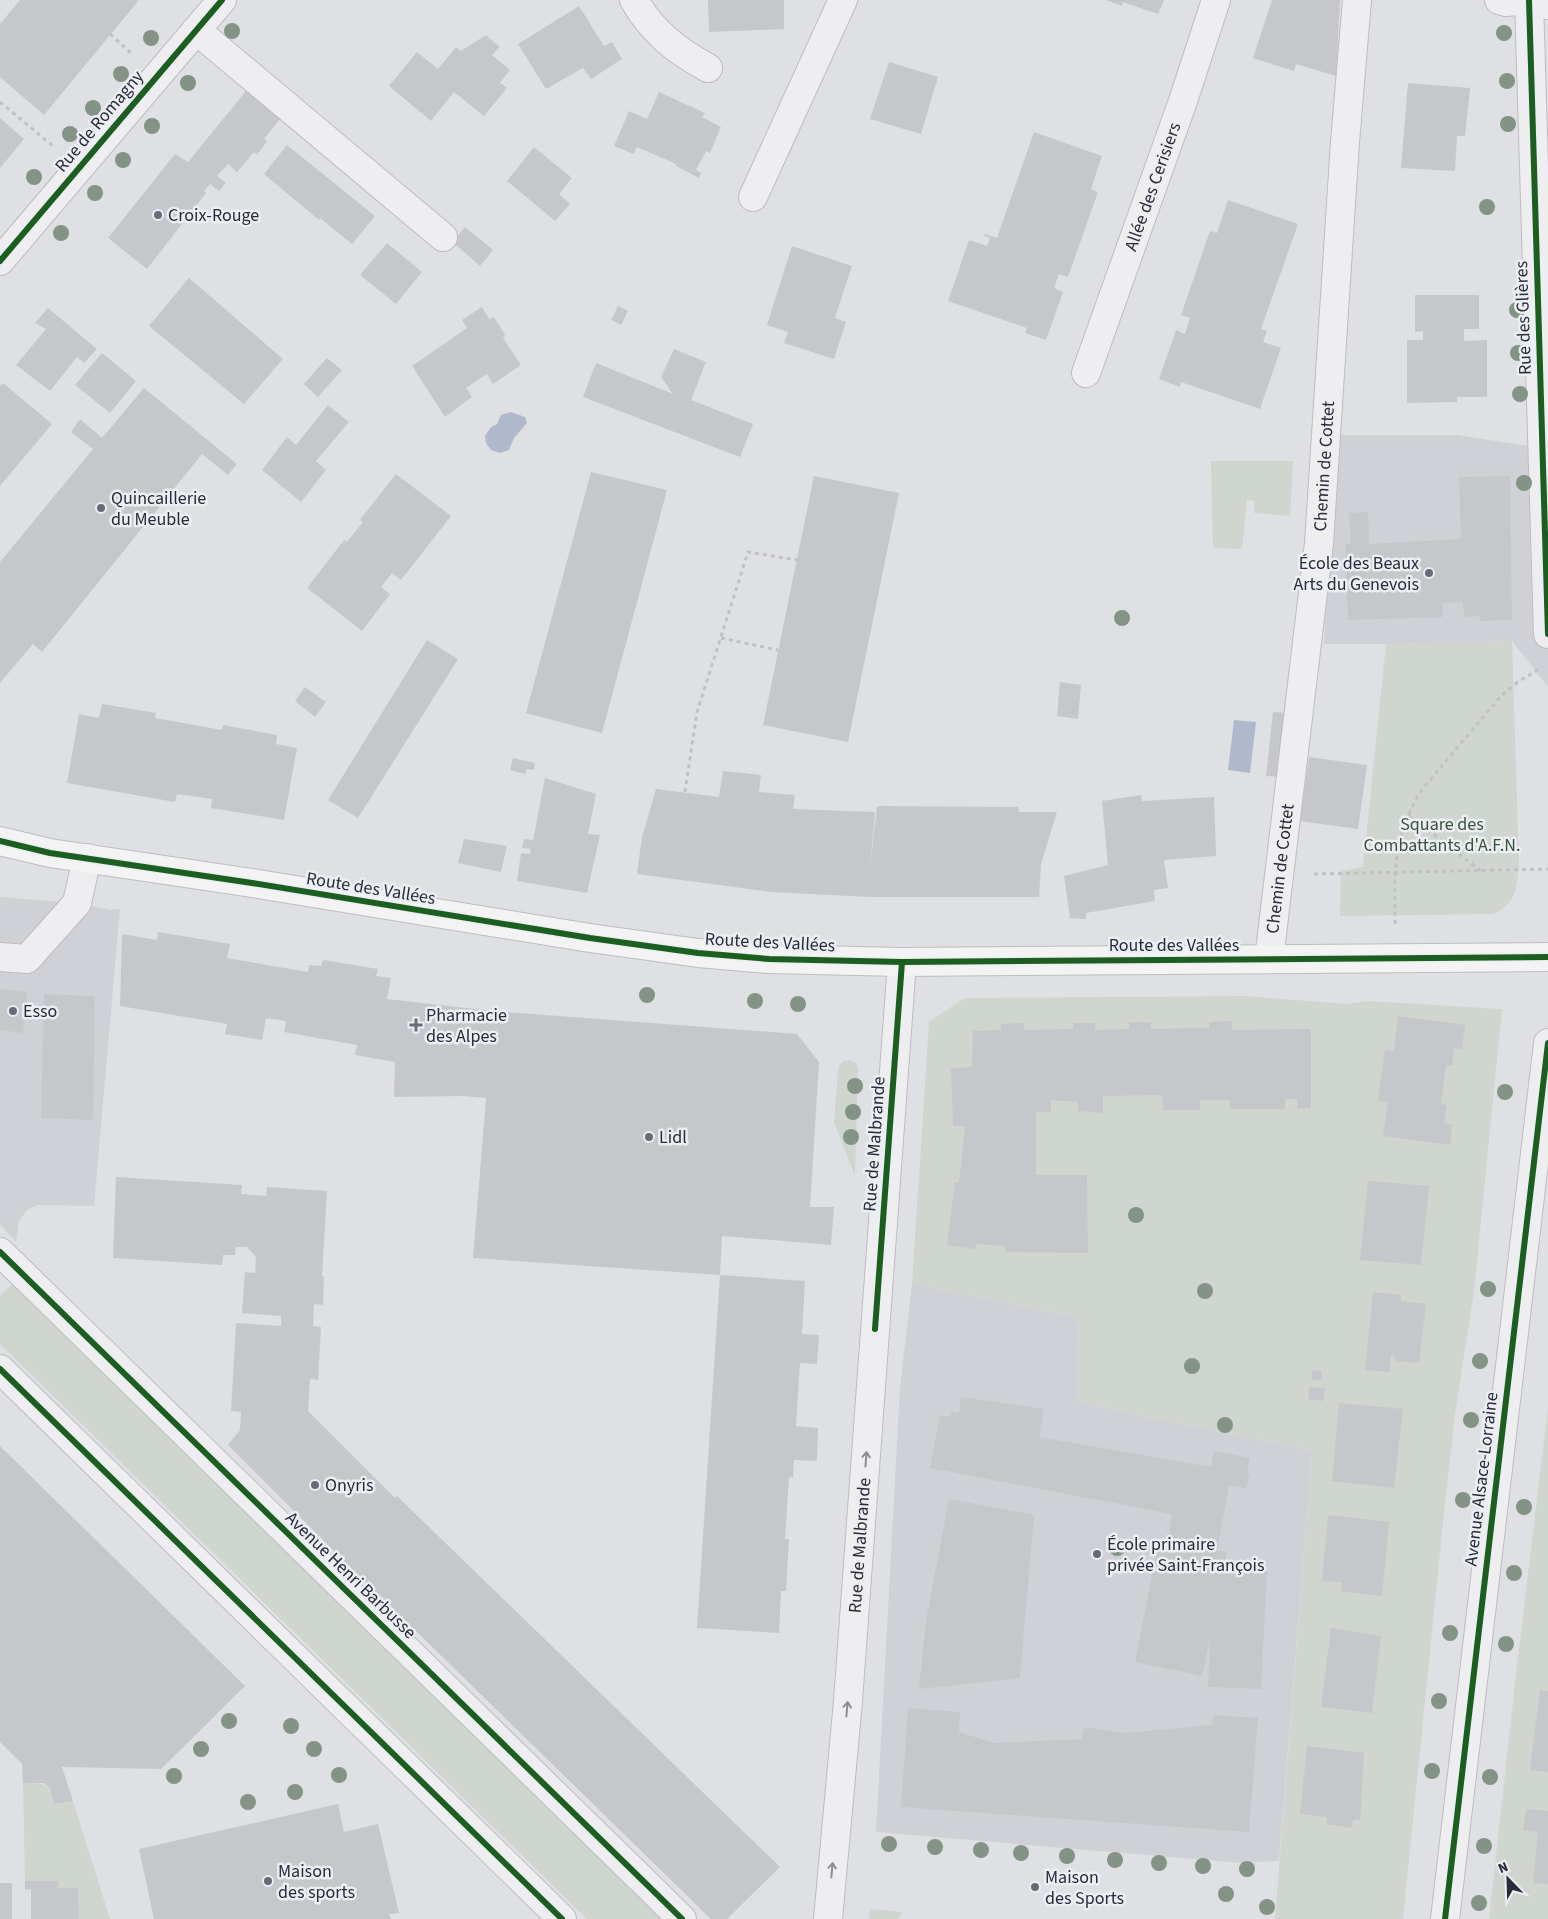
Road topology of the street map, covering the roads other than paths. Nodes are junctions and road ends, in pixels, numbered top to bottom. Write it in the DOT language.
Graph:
graph roads {
  1 [pos="222,0"];
  2 [pos="634,0"];
  3 [pos="843,0"];
  4 [pos="1216,0"];
  5 [pos="1357,0"];
  6 [pos="1499,0"];
  7 [pos="1529,0"];
  8 [pos="1548,5"];
  9 [pos="196,30"];
  10 [pos="708,68"];
  11 [pos="753,197"];
  12 [pos="443,237"];
  13 [pos="0,261"];
  14 [pos="1086,373"];
  15 [pos="1548,634"];
  16 [pos="0,841"];
  17 [pos="87,858"];
  18 [pos="0,958"];
  19 [pos="1548,958"];
  20 [pos="1269,960"];
  21 [pos="902,962"];
  22 [pos="1548,1043"];
  23 [pos="0,1252"];
  24 [pos="0,1369"];
  25 [pos="562,1919"];
  26 [pos="682,1919"];
  27 [pos="828,1919"];
  28 [pos="1445,1919"];
  1 -- 9 [label="street, Rue de Romagny"];
  2 -- 10 [label="street"];
  3 -- 11 [label="street"];
  4 -- 14 [label="street, Allée des Cerisiers"];
  5 -- 20 [label="street, Chemin de Cottet"];
  6 -- 7 [label="street"];
  7 -- 8 [label="street"];
  7 -- 15 [label="street, Rue des Glières"];
  9 -- 12 [label="street"];
  9 -- 13 [label="street, Rue de Romagny"];
  16 -- 17 [label="main road, Route des Vallées"];
  17 -- 18 [label="street"];
  17 -- 21 [label="main road, Route des Vallées"];
  19 -- 20 [label="main road, Route des Vallées"];
  20 -- 21 [label="main road, Route des Vallées"];
  27 -- 21 [label="street, Rue de Malbrande, one-way"];
  22 -- 28 [label="street, Avenue Alsace-Lorraine"];
  23 -- 26 [label="street, Avenue Henri Barbusse"];
  24 -- 25 [label="street"];
}
